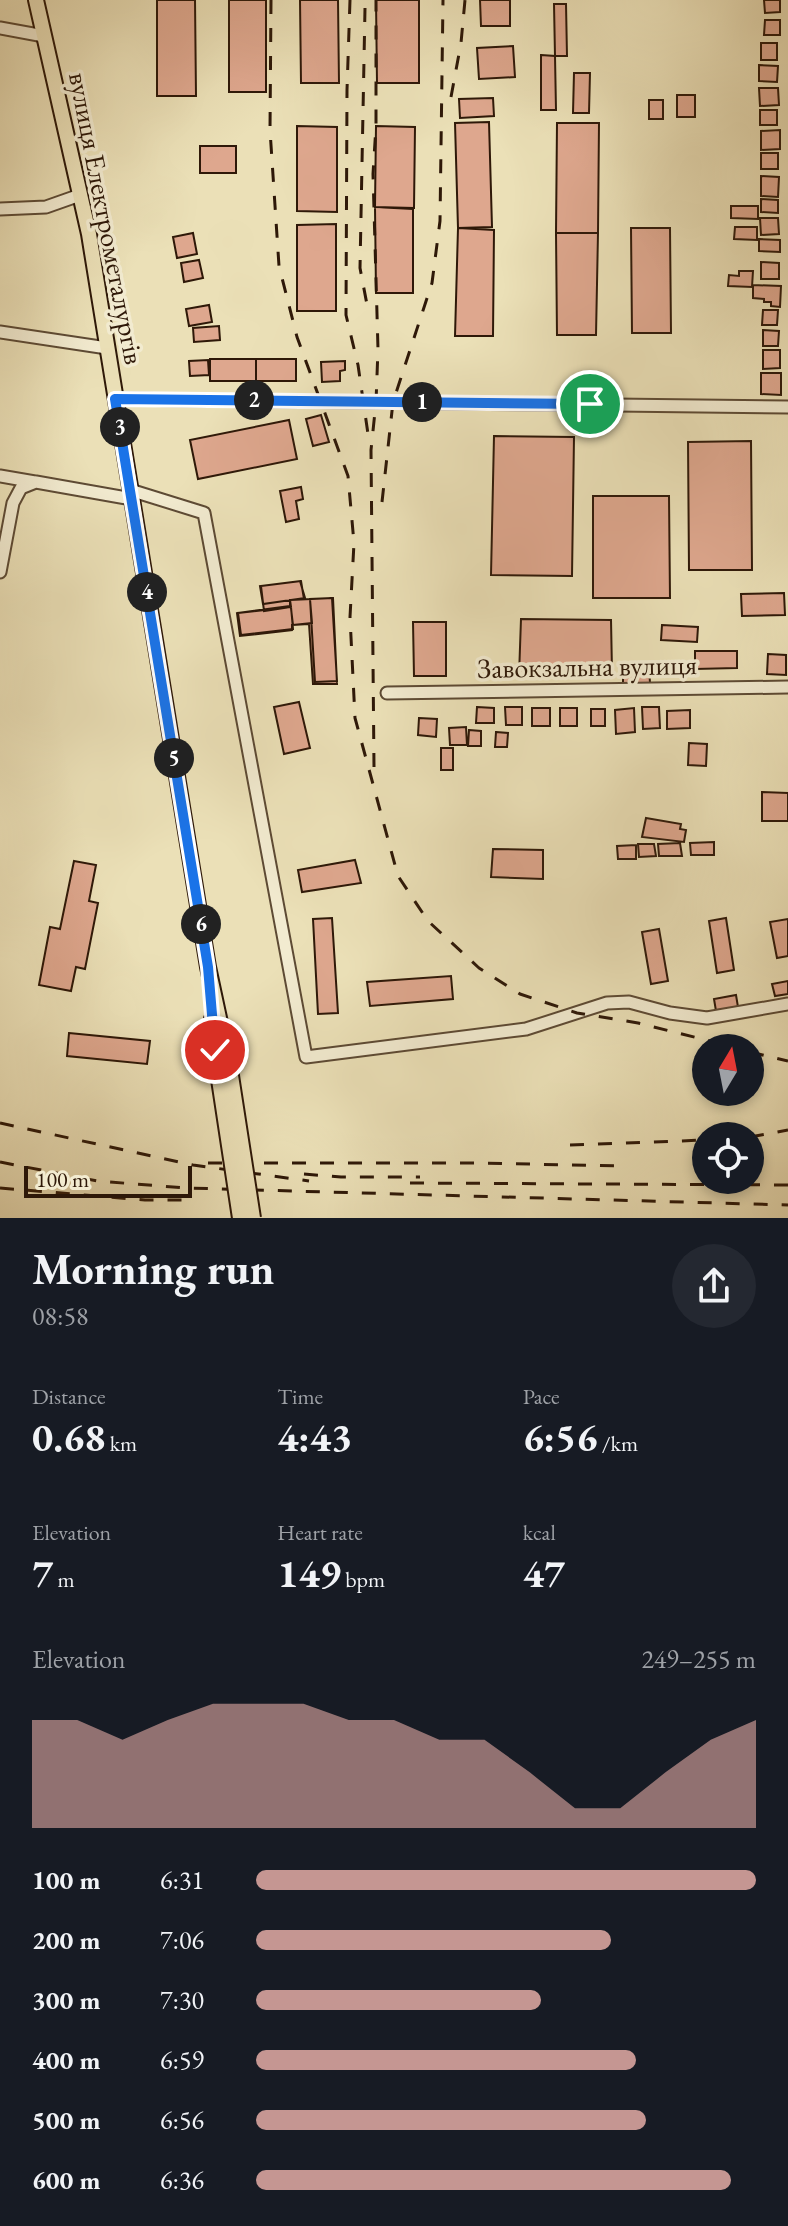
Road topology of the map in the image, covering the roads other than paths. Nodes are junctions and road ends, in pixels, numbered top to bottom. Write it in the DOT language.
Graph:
graph roads {
  1 [pos="36,0"];
  2 [pos="0,28"];
  3 [pos="44,36"];
  4 [pos="80,195"];
  5 [pos="0,209"];
  6 [pos="0,332"];
  7 [pos="107,348"];
  8 [pos="115,399"];
  9 [pos="788,407"];
  10 [pos="0,476"];
  11 [pos="36,482"];
  12 [pos="131,494"];
  13 [pos="0,572"];
  14 [pos="788,687"];
  15 [pos="387,693"];
  16 [pos="788,1004"];
  17 [pos="224,1071"];
  18 [pos="240,1218"];
  19 [pos="253,1218"];
  1 -- 3 [label="main road, вулиця Електрометалургів"];
  2 -- 3 [label="street"];
  3 -- 4 [label="main road, вулиця Електрометалургів"];
  4 -- 5 [label="street"];
  4 -- 7 [label="main road, вулиця Електрометалургів"];
  6 -- 7 [label="street"];
  7 -- 8 [label="main road, вулиця Електрометалургів"];
  8 -- 9 [label="street"];
  8 -- 12 [label="main road, вулиця Електрометалургів"];
  10 -- 11 [label="street"];
  11 -- 12 [label="street"];
  11 -- 13 [label="street"];
  12 -- 16 [label="street"];
  12 -- 17 [label="main road, вулиця Електрометалургів"];
  14 -- 15 [label="street, Завокзальна вулиця"];
  17 -- 18 [label="main road, bridge"];
  17 -- 19 [label="main road, bridge"];
}
